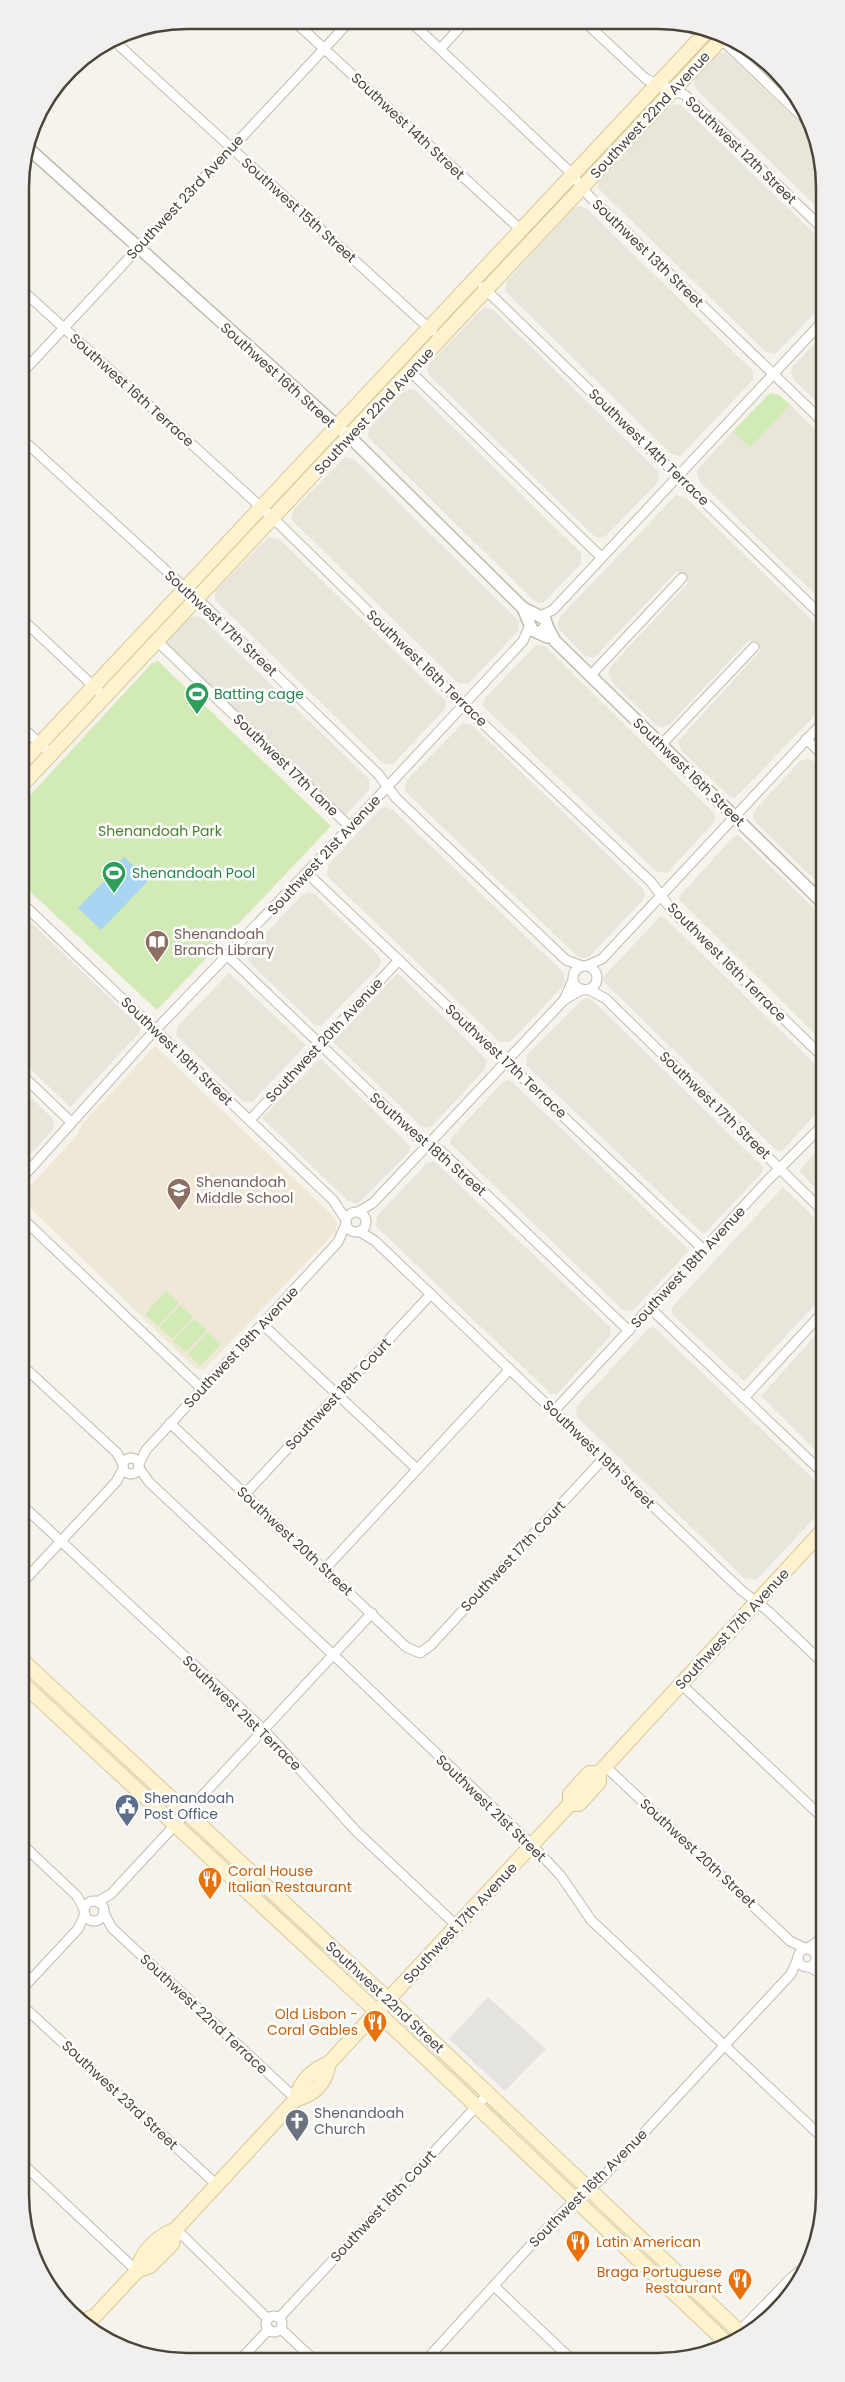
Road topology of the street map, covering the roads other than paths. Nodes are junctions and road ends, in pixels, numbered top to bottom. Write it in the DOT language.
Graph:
graph roads {
  1 [pos="303,29"];
  2 [pos="343,29"];
  3 [pos="418,29"];
  4 [pos="459,29"];
  5 [pos="592,29"];
  6 [pos="703,35"];
  7 [pos="719,41"];
  8 [pos="118,45"];
  9 [pos="325,49"];
  10 [pos="440,49"];
  11 [pos="735,49"];
  12 [pos="658,84"];
  13 [pos="673,91"];
  14 [pos="796,110"];
  15 [pos="231,148"];
  16 [pos="33,152"];
  17 [pos="573,176"];
  18 [pos="582,188"];
  19 [pos="816,222"];
  20 [pos="522,231"];
  21 [pos="138,248"];
  22 [pos="476,280"];
  23 [pos="487,290"];
  24 [pos="29,297"];
  25 [pos="63,328"];
  26 [pos="816,328"];
  27 [pos="430,329"];
  28 [pos="441,340"];
  29 [pos="29,365"];
  30 [pos="411,372"];
  31 [pos="774,374"];
  32 [pos="816,415"];
  33 [pos="338,428"];
  34 [pos="350,438"];
  35 [pos="29,445"];
  36 [pos="678,475"];
  37 [pos="262,509"];
  38 [pos="274,519"];
  39 [pos="601,557"];
  40 [pos="682,578"];
  41 [pos="186,589"];
  42 [pos="197,599"];
  43 [pos="816,610"];
  44 [pos="29,625"];
  45 [pos="539,625"];
  46 [pos="157,641"];
  47 [pos="754,647"];
  48 [pos="590,676"];
  49 [pos="94,686"];
  50 [pos="105,696"];
  51 [pos="464,704"];
  52 [pos="816,728"];
  53 [pos="29,733"];
  54 [pos="806,739"];
  55 [pos="40,743"];
  56 [pos="661,745"];
  57 [pos="816,748"];
  58 [pos="51,754"];
  59 [pos="29,755"];
  60 [pos="29,777"];
  61 [pos="388,787"];
  62 [pos="734,817"];
  63 [pos="350,827"];
  64 [pos="307,873"];
  65 [pos="661,895"];
  66 [pos="816,897"];
  67 [pos="29,910"];
  68 [pos="228,956"];
  69 [pos="602,959"];
  70 [pos="399,960"];
  71 [pos="566,960"];
  72 [pos="584,966"];
  73 [pos="573,977"];
  74 [pos="596,978"];
  75 [pos="585,989"];
  76 [pos="606,999"];
  77 [pos="564,1000"];
  78 [pos="156,1031"];
  79 [pos="320,1045"];
  80 [pos="816,1050"];
  81 [pos="505,1061"];
  82 [pos="29,1082"];
  83 [pos="250,1120"];
  84 [pos="71,1122"];
  85 [pos="816,1132"];
  86 [pos="428,1144"];
  87 [pos="780,1169"];
  88 [pos="29,1171"];
  89 [pos="333,1200"];
  90 [pos="373,1203"];
  91 [pos="816,1204"];
  92 [pos="357,1212"];
  93 [pos="346,1222"];
  94 [pos="365,1222"];
  95 [pos="29,1225"];
  96 [pos="357,1232"];
  97 [pos="375,1241"];
  98 [pos="338,1242"];
  99 [pos="704,1250"];
  100 [pos="431,1294"];
  101 [pos="650,1308"];
  102 [pos="816,1320"];
  103 [pos="262,1324"];
  104 [pos="629,1331"];
  105 [pos="510,1369"];
  106 [pos="29,1372"];
  107 [pos="202,1389"];
  108 [pos="337,1395"];
  109 [pos="744,1398"];
  110 [pos="554,1411"];
  111 [pos="170,1423"];
  112 [pos="603,1459"];
  113 [pos="131,1466"];
  114 [pos="816,1466"];
  115 [pos="417,1469"];
  116 [pos="245,1494"];
  117 [pos="29,1512"];
  118 [pos="816,1538"];
  119 [pos="61,1542"];
  120 [pos="325,1569"];
  121 [pos="29,1576"];
  122 [pos="757,1602"];
  123 [pos="372,1614"];
  124 [pos="422,1652"];
  125 [pos="333,1654"];
  126 [pos="816,1657"];
  127 [pos="29,1666"];
  128 [pos="681,1684"];
  129 [pos="29,1689"];
  130 [pos="263,1729"];
  131 [pos="602,1769"];
  132 [pos="816,1811"];
  133 [pos="187,1812"];
  134 [pos="175,1825"];
  135 [pos="532,1845"];
  136 [pos="29,1851"];
  137 [pos="110,1894"];
  138 [pos="77,1896"];
  139 [pos="94,1902"];
  140 [pos="104,1911"];
  141 [pos="85,1912"];
  142 [pos="95,1921"];
  143 [pos="457,1926"];
  144 [pos="112,1928"];
  145 [pos="78,1929"];
  146 [pos="790,1941"];
  147 [pos="816,1943"];
  148 [pos="806,1948"];
  149 [pos="816,1955"];
  150 [pos="798,1957"];
  151 [pos="816,1960"];
  152 [pos="808,1967"];
  153 [pos="816,1970"];
  154 [pos="791,1973"];
  155 [pos="29,1982"];
  156 [pos="389,2000"];
  157 [pos="29,2012"];
  158 [pos="377,2012"];
  159 [pos="724,2046"];
  160 [pos="487,2095"];
  161 [pos="296,2099"];
  162 [pos="476,2107"];
  163 [pos="816,2132"];
  164 [pos="29,2170"];
  165 [pos="217,2185"];
  166 [pos="590,2190"];
  167 [pos="576,2201"];
  168 [pos="176,2229"];
  169 [pos="137,2270"];
  170 [pos="794,2276"];
  171 [pos="494,2286"];
  172 [pos="95,2316"];
  173 [pos="279,2318"];
  174 [pos="88,2319"];
  175 [pos="268,2319"];
  176 [pos="755,2321"];
  177 [pos="93,2323"];
  178 [pos="269,2329"];
  179 [pos="281,2329"];
  180 [pos="739,2331"];
  181 [pos="722,2340"];
  182 [pos="247,2353"];
  183 [pos="307,2353"];
  184 [pos="433,2353"];
  185 [pos="565,2353"];
  1 -- 9 [label="street, Southwest 14th Street"];
  2 -- 9 [label="street, Southwest 23rd Avenue"];
  3 -- 10 [label="street, Southwest 13th Street"];
  4 -- 10 [label="street"];
  5 -- 12 [label="street, Southwest 12th Street"];
  6 -- 12 [label="main road, Southwest 22nd Avenue"];
  7 -- 13 [label="main road, Southwest 22nd Avenue"];
  8 -- 15 [label="street, Southwest 15th Street"];
  9 -- 15 [label="street, Southwest 23rd Avenue"];
  9 -- 20 [label="street, Southwest 14th Street"];
  10 -- 17 [label="street, Southwest 13th Street"];
  11 -- 14 [label="street"];
  12 -- 13 [label="street, Southwest 12th Street"];
  12 -- 17 [label="main road, Southwest 22nd Avenue"];
  13 -- 18 [label="main road, Southwest 22nd Avenue"];
  13 -- 19 [label="street, Southwest 12th Street"];
  15 -- 21 [label="street, Southwest 23rd Avenue"];
  15 -- 27 [label="street, Southwest 15th Street"];
  16 -- 21 [label="street, Southwest 16th Street"];
  17 -- 18 [label="street, Southwest 13th Street"];
  17 -- 20 [label="main road, Southwest 22nd Avenue"];
  18 -- 23 [label="main road, Southwest 22nd Avenue"];
  18 -- 31 [label="street, Southwest 13th Street"];
  20 -- 22 [label="main road, Southwest 22nd Avenue"];
  21 -- 25 [label="street, Southwest 23rd Avenue"];
  21 -- 33 [label="street, Southwest 16th Street"];
  22 -- 23 [label="street, Southwest 14th Terrace"];
  22 -- 27 [label="main road, Southwest 22nd Avenue"];
  23 -- 28 [label="main road, Southwest 22nd Avenue"];
  23 -- 36 [label="street, Southwest 14th Terrace"];
  24 -- 25 [label="street, Southwest 16th Terrace"];
  25 -- 29 [label="street, Southwest 23rd Avenue"];
  25 -- 37 [label="street, Southwest 16th Terrace"];
  26 -- 31 [label="street, Southwest 21st Avenue"];
  27 -- 28 [label="street, Southwest 15th Street"];
  27 -- 33 [label="main road, Southwest 22nd Avenue"];
  28 -- 30 [label="main road, Southwest 22nd Avenue"];
  30 -- 34 [label="main road, Southwest 22nd Avenue"];
  30 -- 39 [label="street"];
  31 -- 32 [label="street, Southwest 13th Street"];
  31 -- 36 [label="street, Southwest 21st Avenue"];
  33 -- 34 [label="street, Southwest 16th Street"];
  33 -- 37 [label="main road, Southwest 22nd Avenue"];
  34 -- 38 [label="main road, Southwest 22nd Avenue"];
  34 -- 45 [label="street, Southwest 16th Street"];
  35 -- 41 [label="street, Southwest 17th Street"];
  36 -- 39 [label="street, Southwest 21st Avenue"];
  36 -- 43 [label="street, Southwest 14th Terrace"];
  37 -- 38 [label="street, Southwest 16th Terrace"];
  37 -- 41 [label="main road, Southwest 22nd Avenue"];
  38 -- 42 [label="main road, Southwest 22nd Avenue"];
  38 -- 51 [label="street, Southwest 16th Terrace"];
  39 -- 45 [label="street, Southwest 21st Avenue"];
  40 -- 48 [label="street"];
  41 -- 42 [label="street, Southwest 17th Street"];
  41 -- 49 [label="main road, Southwest 22nd Avenue"];
  42 -- 46 [label="main road, Southwest 22nd Avenue"];
  42 -- 61 [label="street, Southwest 17th Street"];
  44 -- 49 [label="street"];
  45 -- 48 [label="street, Southwest 16th Street"];
  45 -- 51 [label="street, Southwest 21st Avenue"];
  46 -- 50 [label="main road, Southwest 22nd Avenue"];
  46 -- 63 [label="street, Southwest 17th Lane"];
  47 -- 56 [label="street"];
  48 -- 56 [label="street, Southwest 16th Street"];
  49 -- 50 [label="street"];
  49 -- 55 [label="main road, Southwest 22nd Avenue"];
  50 -- 58 [label="main road, Southwest 22nd Avenue"];
  51 -- 61 [label="street, Southwest 21st Avenue"];
  51 -- 65 [label="street, Southwest 16th Terrace"];
  52 -- 54 [label="street"];
  53 -- 55 [label="street"];
  54 -- 57 [label="street"];
  54 -- 62 [label="street"];
  55 -- 58 [label="street"];
  55 -- 59 [label="main road, Southwest 22nd Avenue"];
  56 -- 62 [label="street, Southwest 16th Street"];
  58 -- 60 [label="main road, Southwest 22nd Avenue"];
  61 -- 63 [label="street, Southwest 21st Avenue"];
  61 -- 71 [label="street, Southwest 17th Street"];
  62 -- 65 [label="street"];
  62 -- 66 [label="street, Southwest 16th Street"];
  63 -- 64 [label="street, Southwest 21st Avenue"];
  64 -- 68 [label="street, Southwest 21st Avenue"];
  64 -- 70 [label="street, Southwest 17th Terrace"];
  65 -- 69 [label="street"];
  65 -- 80 [label="street, Southwest 16th Terrace"];
  67 -- 78 [label="street, Southwest 19th Street"];
  68 -- 78 [label="street, Southwest 21st Avenue"];
  68 -- 79 [label="street, Southwest 18th Street"];
  69 -- 72 [label="street"];
  69 -- 74 [label="street"];
  70 -- 79 [label="street, Southwest 20th Avenue"];
  70 -- 81 [label="street, Southwest 17th Terrace"];
  71 -- 72 [label="street, Southwest 17th Street"];
  71 -- 73 [label="street, Southwest 17th Street"];
  72 -- 73 [label="street"];
  72 -- 74 [label="street"];
  73 -- 75 [label="street"];
  73 -- 77 [label="street"];
  74 -- 75 [label="street"];
  74 -- 76 [label="street, Southwest 17th Street"];
  75 -- 76 [label="street, Southwest 17th Street"];
  75 -- 77 [label="street"];
  76 -- 87 [label="street, Southwest 17th Street"];
  77 -- 81 [label="street"];
  78 -- 83 [label="street, Southwest 19th Street"];
  78 -- 84 [label="street, Southwest 21st Avenue"];
  79 -- 83 [label="street, Southwest 20th Avenue"];
  79 -- 86 [label="street, Southwest 18th Street"];
  81 -- 86 [label="street"];
  81 -- 99 [label="street, Southwest 17th Terrace"];
  82 -- 84 [label="street"];
  83 -- 89 [label="street, Southwest 19th Street"];
  84 -- 88 [label="street, Southwest 21st Avenue"];
  85 -- 87 [label="street, Southwest 18th Avenue"];
  86 -- 90 [label="street"];
  86 -- 104 [label="street, Southwest 18th Street"];
  87 -- 91 [label="street, Southwest 17th Street"];
  87 -- 99 [label="street, Southwest 18th Avenue"];
  89 -- 92 [label="street, Southwest 19th Street"];
  89 -- 93 [label="street, Southwest 19th Street"];
  90 -- 92 [label="street"];
  90 -- 94 [label="street"];
  92 -- 93 [label="street"];
  92 -- 94 [label="street"];
  93 -- 96 [label="street"];
  93 -- 98 [label="street, Southwest 19th Avenue"];
  94 -- 96 [label="street"];
  94 -- 97 [label="street, Southwest 19th Street"];
  95 -- 107 [label="street"];
  96 -- 97 [label="street, Southwest 19th Street"];
  96 -- 98 [label="street, Southwest 19th Avenue"];
  97 -- 100 [label="street, Southwest 19th Street"];
  98 -- 103 [label="street, Southwest 19th Avenue"];
  99 -- 101 [label="street, Southwest 18th Avenue"];
  100 -- 105 [label="street, Southwest 19th Street"];
  100 -- 108 [label="street, Southwest 18th Court"];
  101 -- 104 [label="street, Southwest 18th Avenue"];
  101 -- 109 [label="street"];
  102 -- 109 [label="street"];
  103 -- 107 [label="street, Southwest 19th Avenue"];
  103 -- 108 [label="street"];
  104 -- 110 [label="street, Southwest 18th Avenue"];
  105 -- 110 [label="street, Southwest 19th Street"];
  105 -- 115 [label="street"];
  106 -- 113 [label="street, Southwest 21st Street"];
  107 -- 111 [label="street, Southwest 19th Avenue"];
  108 -- 115 [label="street"];
  108 -- 116 [label="street, Southwest 18th Court"];
  109 -- 114 [label="street"];
  110 -- 112 [label="street, Southwest 19th Street"];
  111 -- 113 [label="street, Southwest 19th Avenue"];
  111 -- 116 [label="street, Southwest 20th Street"];
  112 -- 122 [label="street, Southwest 19th Street"];
  112 -- 124 [label="street, Southwest 17th Court"];
  113 -- 119 [label="street, Southwest 19th Avenue"];
  113 -- 125 [label="street, Southwest 21st Street"];
  115 -- 120 [label="street"];
  116 -- 120 [label="street, Southwest 20th Street"];
  117 -- 119 [label="street, Southwest 21st Terrace"];
  118 -- 122 [label="main road, Southwest 17th Avenue"];
  119 -- 121 [label="street, Southwest 19th Avenue"];
  119 -- 130 [label="street, Southwest 21st Terrace"];
  120 -- 123 [label="street, Southwest 20th Street"];
  122 -- 126 [label="street, Southwest 19th Street"];
  122 -- 128 [label="main road, Southwest 17th Avenue"];
  123 -- 124 [label="street, Southwest 20th Street"];
  123 -- 125 [label="street"];
  125 -- 130 [label="street"];
  125 -- 135 [label="street, Southwest 21st Street"];
  127 -- 133 [label="main road, Southwest 22nd Street"];
  128 -- 131 [label="main road, Southwest 17th Avenue"];
  128 -- 132 [label="street"];
  129 -- 134 [label="main road, Southwest 22nd Street"];
  130 -- 133 [label="street"];
  130 -- 143 [label="street, Southwest 21st Terrace"];
  131 -- 135 [label="main road, Southwest 17th Avenue"];
  131 -- 146 [label="street, Southwest 20th Street"];
  133 -- 134 [label="street"];
  133 -- 156 [label="main road, Southwest 22nd Street"];
  134 -- 137 [label="street"];
  134 -- 158 [label="main road, Southwest 22nd Street"];
  135 -- 143 [label="main road, Southwest 17th Avenue"];
  135 -- 159 [label="street, Southwest 21st Street"];
  136 -- 138 [label="street"];
  137 -- 139 [label="street"];
  137 -- 140 [label="street"];
  138 -- 139 [label="street"];
  138 -- 141 [label="street"];
  139 -- 140 [label="street"];
  139 -- 141 [label="street"];
  140 -- 142 [label="street"];
  140 -- 144 [label="street, Southwest 22nd Terrace"];
  141 -- 142 [label="street, Southwest 22nd Terrace"];
  141 -- 145 [label="street"];
  142 -- 144 [label="street, Southwest 22nd Terrace"];
  142 -- 145 [label="street"];
  143 -- 156 [label="main road, Southwest 17th Avenue"];
  144 -- 161 [label="street, Southwest 22nd Terrace"];
  145 -- 155 [label="street"];
  146 -- 148 [label="street, Southwest 20th Street"];
  146 -- 150 [label="street, Southwest 20th Street"];
  147 -- 148 [label="street"];
  148 -- 149 [label="street"];
  148 -- 150 [label="street"];
  150 -- 152 [label="street"];
  150 -- 154 [label="street, Southwest 16th Avenue"];
  151 -- 152 [label="street"];
  152 -- 153 [label="street"];
  152 -- 154 [label="street, Southwest 16th Avenue"];
  154 -- 159 [label="street, Southwest 16th Avenue"];
  156 -- 158 [label="main road, Southwest 17th Avenue"];
  156 -- 160 [label="main road, Southwest 22nd Street"];
  157 -- 165 [label="street, Southwest 23rd Street"];
  158 -- 161 [label="main road, Southwest 17th Avenue"];
  158 -- 162 [label="main road, Southwest 22nd Street"];
  159 -- 163 [label="street, Southwest 21st Street"];
  159 -- 166 [label="street, Southwest 16th Avenue"];
  160 -- 162 [label="street, Southwest 16th Court"];
  160 -- 166 [label="main road, Southwest 22nd Street"];
  161 -- 165 [label="main road, Southwest 17th Avenue"];
  162 -- 167 [label="main road, Southwest 22nd Street"];
  162 -- 173 [label="street, Southwest 16th Court"];
  164 -- 169 [label="street"];
  165 -- 168 [label="main road, Southwest 17th Avenue"];
  166 -- 167 [label="street, Southwest 16th Avenue"];
  166 -- 180 [label="main road, Southwest 22nd Street"];
  167 -- 171 [label="street, Southwest 16th Avenue"];
  167 -- 181 [label="main road, Southwest 22nd Street"];
  168 -- 169 [label="main road, Southwest 17th Avenue"];
  168 -- 175 [label="street"];
  169 -- 172 [label="main road, Southwest 17th Avenue"];
  170 -- 176 [label="street"];
  171 -- 184 [label="street, Southwest 16th Avenue"];
  171 -- 185 [label="street"];
  172 -- 174 [label="main road, Southwest 17th Avenue"];
  172 -- 177 [label="main road"];
  173 -- 175 [label="street"];
  173 -- 179 [label="street"];
  175 -- 178 [label="street"];
  178 -- 179 [label="street"];
  178 -- 182 [label="street"];
  179 -- 183 [label="street"];
}
